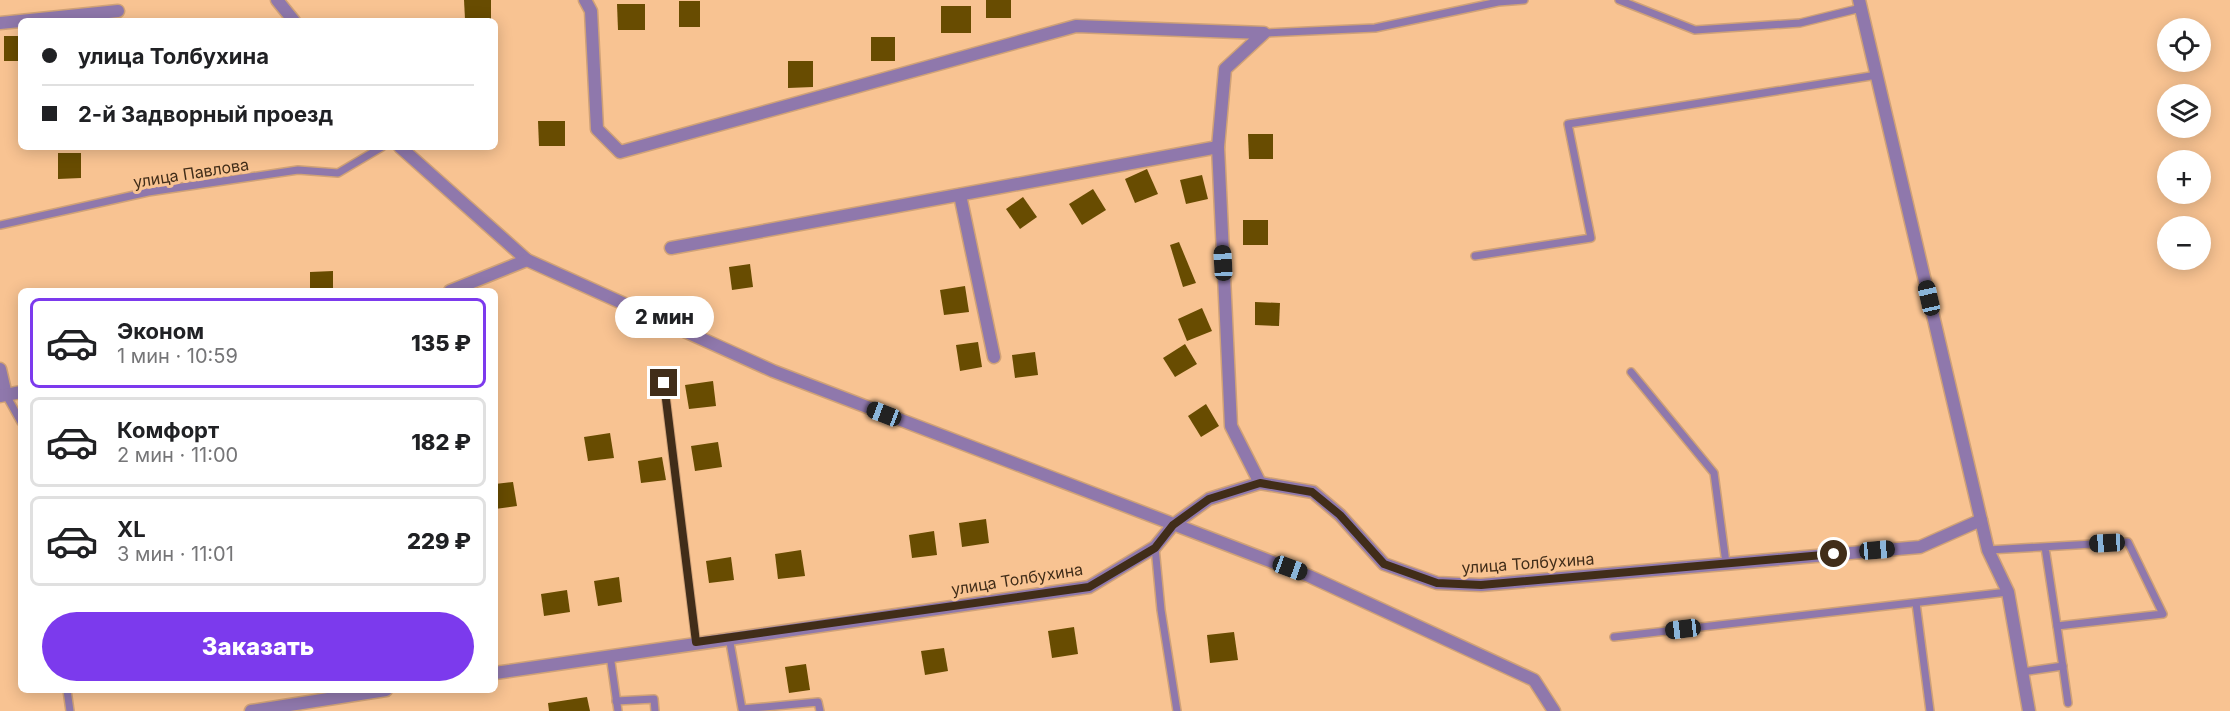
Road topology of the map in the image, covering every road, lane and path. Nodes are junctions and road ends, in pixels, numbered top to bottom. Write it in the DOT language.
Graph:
graph roads {
  1 [pos="277,0"];
  2 [pos="585,0"];
  3 [pos="1524,0"];
  4 [pos="1619,0"];
  5 [pos="1860,4"];
  6 [pos="118,10"];
  7 [pos="45,18"];
  8 [pos="292,18"];
  9 [pos="18,21"];
  10 [pos="0,23"];
  11 [pos="1264,33"];
  12 [pos="1877,75"];
  13 [pos="1218,147"];
  14 [pos="377,150"];
  15 [pos="403,150"];
  16 [pos="960,195"];
  17 [pos="0,225"];
  18 [pos="671,248"];
  19 [pos="1475,256"];
  20 [pos="527,260"];
  21 [pos="457,288"];
  22 [pos="994,357"];
  23 [pos="0,369"];
  24 [pos="1631,372"];
  25 [pos="664,383"];
  26 [pos="18,393"];
  27 [pos="3,396"];
  28 [pos="18,418"];
  29 [pos="1260,483"];
  30 [pos="1981,520"];
  31 [pos="1173,525"];
  32 [pos="2045,547"];
  33 [pos="1155,548"];
  34 [pos="1988,550"];
  35 [pos="1726,563"];
  36 [pos="2008,592"];
  37 [pos="1916,603"];
  38 [pos="2057,626"];
  39 [pos="729,637"];
  40 [pos="1614,637"];
  41 [pos="696,642"];
  42 [pos="610,656"];
  43 [pos="2063,666"];
  44 [pos="2022,672"];
  45 [pos="498,673"];
  46 [pos="67,693"];
  47 [pos="360,693"];
  48 [pos="616,701"];
  49 [pos="2068,703"];
  50 [pos="771,709"];
  51 [pos="70,711"];
  52 [pos="250,711"];
  53 [pos="618,711"];
  54 [pos="655,711"];
  55 [pos="820,711"];
  56 [pos="1178,711"];
  57 [pos="1554,711"];
  58 [pos="1930,711"];
  59 [pos="2029,711"];
  1 -- 8 [label="street"];
  2 -- 11 [label="street"];
  3 -- 11 [label="lane"];
  4 -- 5 [label="lane"];
  5 -- 12 [label="street"];
  6 -- 7 [label="street"];
  9 -- 10 [label="street"];
  11 -- 13 [label="street"];
  12 -- 19 [label="lane"];
  12 -- 30 [label="street"];
  13 -- 16 [label="street"];
  13 -- 29 [label="street"];
  14 -- 17 [label="lane, улица Павлова"];
  15 -- 20 [label="street"];
  16 -- 18 [label="street"];
  16 -- 22 [label="street"];
  20 -- 21 [label="street"];
  20 -- 31 [label="street"];
  23 -- 27 [label="street"];
  24 -- 35 [label="lane"];
  25 -- 41 [label="lane"];
  26 -- 27 [label="street"];
  27 -- 28 [label="lane"];
  29 -- 31 [label="street, улица Толбухина"];
  29 -- 35 [label="street, улица Толбухина"];
  30 -- 34 [label="street"];
  30 -- 35 [label="street, улица Толбухина"];
  31 -- 33 [label="street, улица Толбухина"];
  31 -- 57 [label="street"];
  32 -- 34 [label="lane"];
  32 -- 38 [label="lane"];
  32 -- 38 [label="lane"];
  33 -- 39 [label="street, улица Толбухина"];
  33 -- 56 [label="lane"];
  34 -- 36 [label="street"];
  36 -- 37 [label="lane"];
  36 -- 44 [label="street"];
  37 -- 40 [label="lane"];
  37 -- 58 [label="lane"];
  38 -- 43 [label="lane"];
  39 -- 41 [label="street, улица Толбухина"];
  39 -- 50 [label="lane"];
  41 -- 42 [label="street, улица Толбухина"];
  42 -- 45 [label="street, улица Толбухина"];
  42 -- 48 [label="lane"];
  43 -- 44 [label="lane"];
  43 -- 49 [label="lane"];
  44 -- 59 [label="street"];
  46 -- 51 [label="lane"];
  47 -- 52 [label="street"];
  48 -- 53 [label="lane"];
  48 -- 54 [label="lane"];
  50 -- 55 [label="lane"];
}
